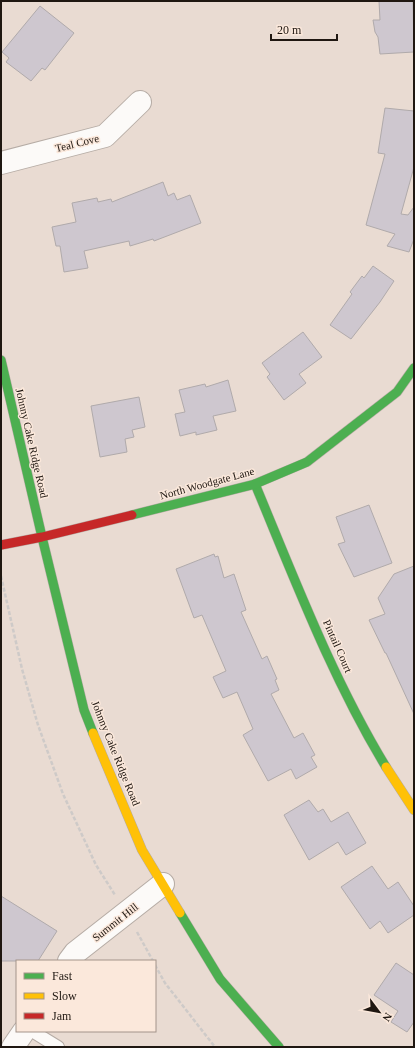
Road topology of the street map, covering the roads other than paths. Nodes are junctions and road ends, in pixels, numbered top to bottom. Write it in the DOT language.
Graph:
graph roads {
  1 [pos="140,102"];
  2 [pos="1,163"];
  3 [pos="1,360"];
  4 [pos="414,368"];
  5 [pos="255,484"];
  6 [pos="42,537"];
  7 [pos="1,545"];
  8 [pos="414,810"];
  9 [pos="162,884"];
  10 [pos="70,960"];
  11 [pos="23,1032"];
  12 [pos="34,1032"];
  13 [pos="14,1047"];
  14 [pos="58,1047"];
  15 [pos="279,1047"];
  1 -- 2 [label="street, Teal Cove"];
  3 -- 6 [label="street, Johnny Cake Ridge Road"];
  4 -- 5 [label="street, North Woodgate Lane"];
  5 -- 6 [label="street, North Woodgate Lane"];
  5 -- 8 [label="street, Pintail Court"];
  6 -- 7 [label="street, North Woodgate Lane"];
  6 -- 9 [label="street, Johnny Cake Ridge Road"];
  9 -- 10 [label="street, Summit Hill"];
  9 -- 15 [label="street, Johnny Cake Ridge Road"];
  11 -- 13 [label="street"];
  12 -- 14 [label="lane"];
}
